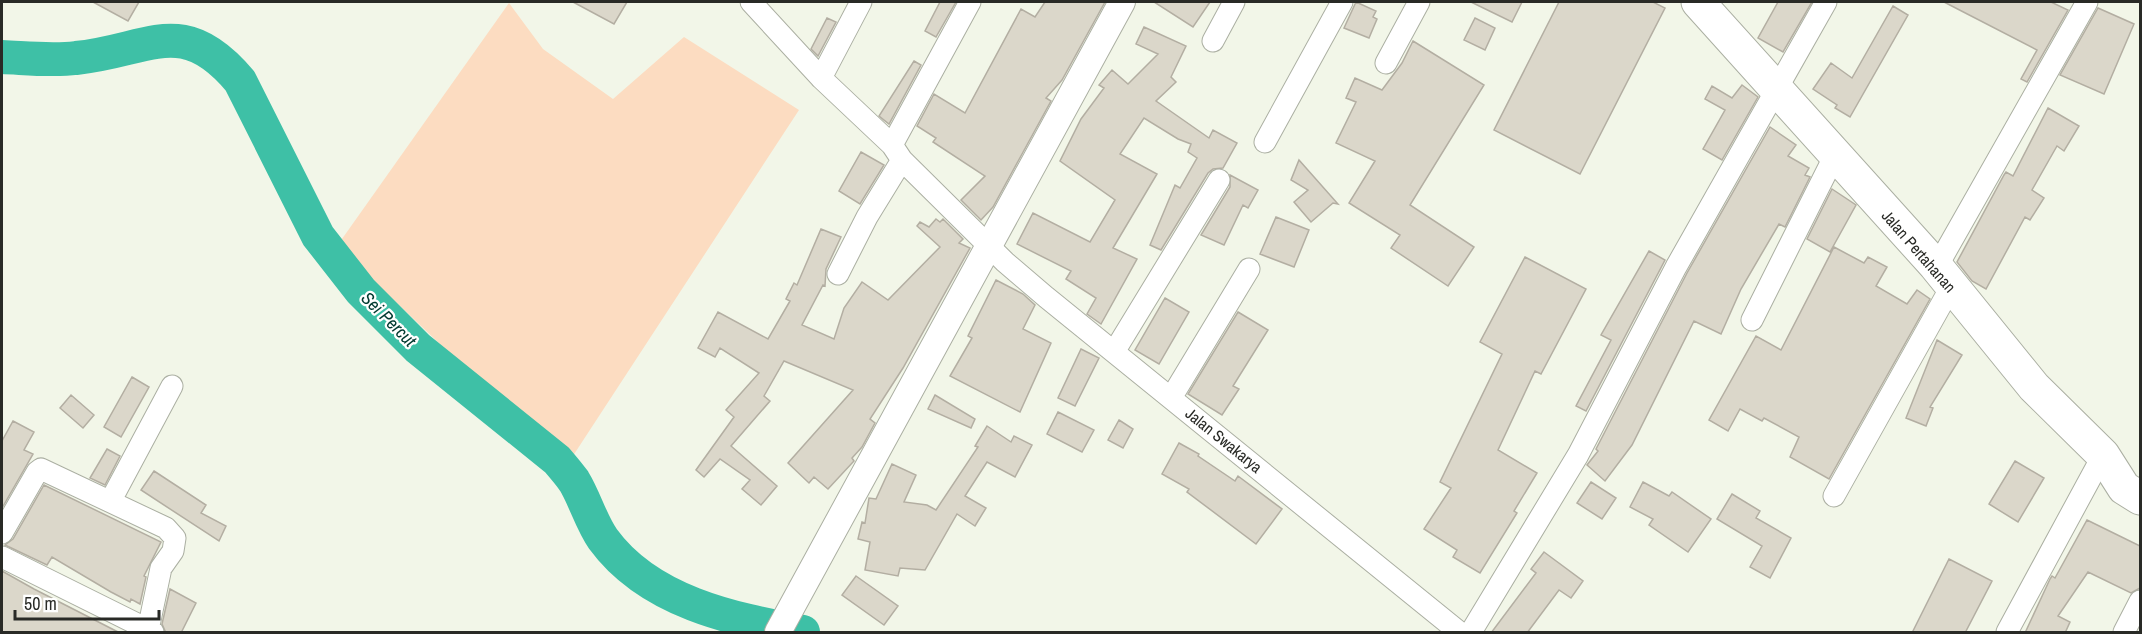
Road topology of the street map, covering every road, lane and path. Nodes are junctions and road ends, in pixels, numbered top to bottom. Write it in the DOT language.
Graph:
graph roads {
  1 [pos="752,2"];
  2 [pos="861,2"];
  3 [pos="970,2"];
  4 [pos="1122,2"];
  5 [pos="1234,2"];
  6 [pos="1342,2"];
  7 [pos="1419,2"];
  8 [pos="1698,2"];
  9 [pos="1826,2"];
  10 [pos="2087,2"];
  11 [pos="1213,41"];
  12 [pos="1386,63"];
  13 [pos="821,78"];
  14 [pos="1777,89"];
  15 [pos="1264,142"];
  16 [pos="897,153"];
  17 [pos="1835,155"];
  18 [pos="1219,180"];
  19 [pos="990,246"];
  20 [pos="1249,269"];
  21 [pos="838,274"];
  22 [pos="1943,276"];
  23 [pos="1752,320"];
  24 [pos="1114,352"];
  25 [pos="172,386"];
  26 [pos="1171,398"];
  27 [pos="2103,455"];
  28 [pos="1834,496"];
  29 [pos="2140,498"];
  30 [pos="111,500"];
  31 [pos="2,533"];
  32 [pos="2,557"];
  33 [pos="2140,601"];
  34 [pos="150,631"];
  35 [pos="778,633"];
  36 [pos="1459,633"];
  37 [pos="1471,633"];
  38 [pos="2007,633"];
  39 [pos="2124,633"];
  1 -- 13 [label="street, Jalan Swakarya"];
  2 -- 13 [label="street"];
  3 -- 16 [label="street"];
  4 -- 19 [label="street"];
  5 -- 11 [label="street"];
  6 -- 15 [label="street"];
  7 -- 12 [label="street"];
  8 -- 14 [label="main road, Jalan Pertahanan"];
  9 -- 14 [label="street"];
  10 -- 22 [label="street"];
  13 -- 16 [label="street, Jalan Swakarya"];
  14 -- 17 [label="main road, Jalan Pertahanan"];
  14 -- 37 [label="street"];
  16 -- 19 [label="street, Jalan Swakarya"];
  16 -- 21 [label="street"];
  17 -- 22 [label="main road, Jalan Pertahanan"];
  17 -- 23 [label="street"];
  18 -- 24 [label="street"];
  19 -- 24 [label="street, Jalan Swakarya"];
  19 -- 35 [label="street"];
  20 -- 26 [label="street"];
  22 -- 27 [label="main road, Jalan Pertahanan"];
  22 -- 28 [label="street"];
  24 -- 26 [label="street, Jalan Swakarya"];
  25 -- 30 [label="street"];
  26 -- 36 [label="street, Jalan Swakarya"];
  27 -- 29 [label="main road, Jalan Pertahanan"];
  27 -- 38 [label="street"];
  30 -- 31 [label="street"];
  30 -- 34 [label="street"];
  32 -- 34 [label="street"];
  33 -- 39 [label="street"];
}
